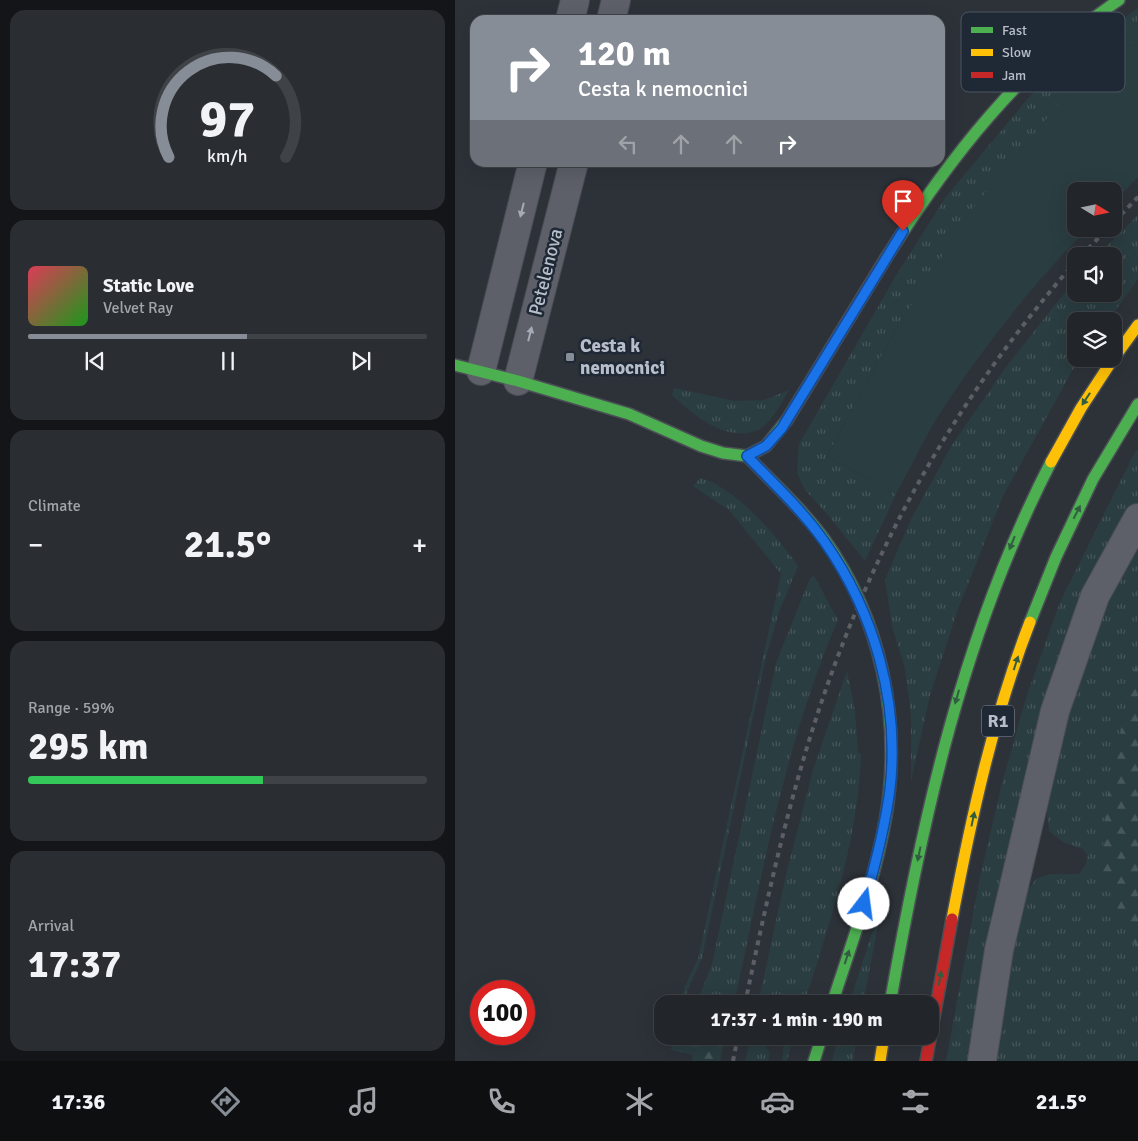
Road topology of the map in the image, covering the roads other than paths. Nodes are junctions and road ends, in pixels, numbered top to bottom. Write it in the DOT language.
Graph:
graph roads {
  1 [pos="575,0"];
  2 [pos="616,0"];
  3 [pos="1119,0"];
  4 [pos="1103,12"];
  5 [pos="571,15"];
  6 [pos="612,15"];
  7 [pos="1011,92"];
  8 [pos="531,167"];
  9 [pos="573,167"];
  10 [pos="1138,325"];
  11 [pos="1122,346"];
  12 [pos="1107,367"];
  13 [pos="468,368"];
  14 [pos="518,381"];
  15 [pos="1138,404"];
  16 [pos="747,456"];
  17 [pos="767,490"];
  18 [pos="1138,518"];
  19 [pos="835,995"];
  20 [pos="892,995"];
  21 [pos="819,1045"];
  22 [pos="883,1045"];
  23 [pos="814,1061"];
  24 [pos="880,1061"];
  25 [pos="926,1061"];
  26 [pos="982,1061"];
  1 -- 5 [label="street"];
  2 -- 6 [label="street"];
  3 -- 4 [label="main road"];
  7 -- 16 [label="main road"];
  8 -- 13 [label="street, one-way"];
  14 -- 9 [label="street, Petelenova, one-way"];
  10 -- 11 [label="main road, R1"];
  12 -- 20 [label="main road, R1, one-way"];
  13 -- 14 [label="main road"];
  14 -- 16 [label="main road"];
  25 -- 15 [label="main road, R1, one-way"];
  16 -- 17 [label="main road"];
  19 -- 16 [label="main road, one-way"];
  18 -- 26 [label="street"];
  21 -- 23 [label="main road"];
  22 -- 24 [label="main road"];
}
